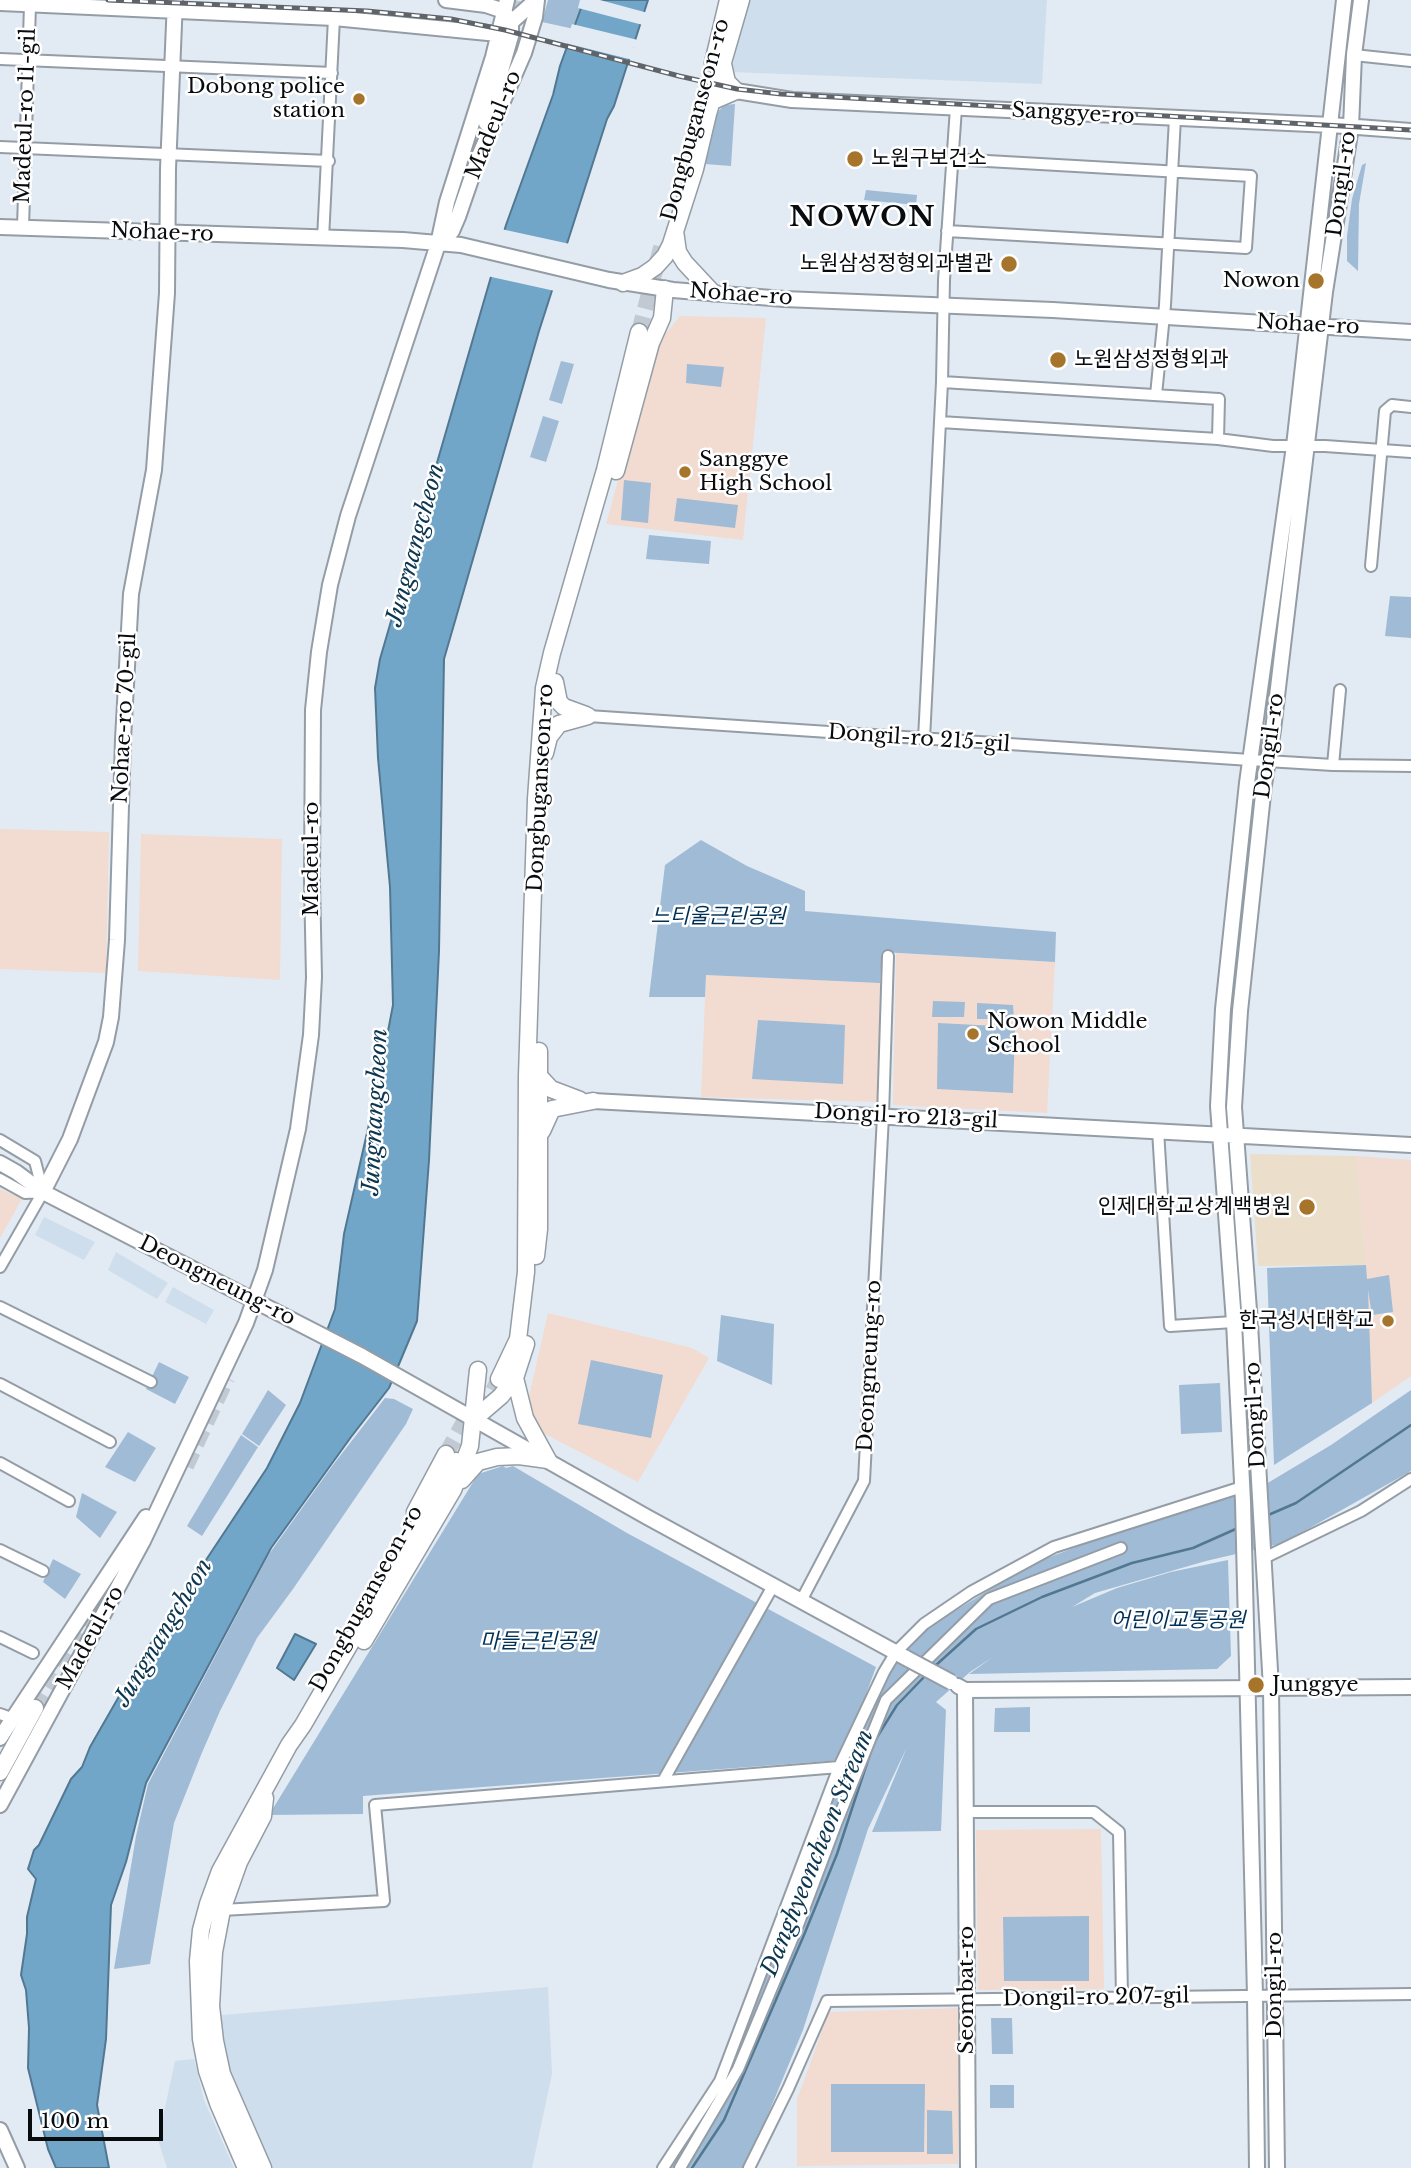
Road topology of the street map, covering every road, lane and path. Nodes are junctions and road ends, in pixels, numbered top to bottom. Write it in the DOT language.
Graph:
graph roads {
  1 [pos="446,0"];
  2 [pos="537,0"];
  3 [pos="728,0"];
  4 [pos="741,0"];
  5 [pos="1344,0"];
  6 [pos="1361,0"];
  7 [pos="0,3"];
  8 [pos="30,5"];
  9 [pos="175,6"];
  10 [pos="507,12"];
  11 [pos="334,18"];
  12 [pos="473,30"];
  13 [pos="498,34"];
  14 [pos="1354,55"];
  15 [pos="493,57"];
  16 [pos="0,59"];
  17 [pos="29,60"];
  18 [pos="1411,61"];
  19 [pos="723,64"];
  20 [pos="173,65"];
  21 [pos="332,73"];
  22 [pos="736,91"];
  23 [pos="713,102"];
  24 [pos="956,108"];
  25 [pos="1175,118"];
  26 [pos="1331,125"];
  27 [pos="1351,127"];
  28 [pos="1411,131"];
  29 [pos="0,148"];
  30 [pos="25,149"];
  31 [pos="168,155"];
  32 [pos="479,156"];
  33 [pos="952,159"];
  34 [pos="329,161"];
  35 [pos="1172,173"];
  36 [pos="0,227"];
  37 [pos="23,228"];
  38 [pos="947,231"];
  39 [pos="168,233"];
  40 [pos="669,235"];
  41 [pos="323,239"];
  42 [pos="438,244"];
  43 [pos="1168,244"];
  44 [pos="616,282"];
  45 [pos="665,289"];
  46 [pos="713,293"];
  47 [pos="943,304"];
  48 [pos="1163,318"];
  49 [pos="1315,325"];
  50 [pos="639,332"];
  51 [pos="1411,332"];
  52 [pos="942,382"];
  53 [pos="1156,395"];
  54 [pos="1411,407"];
  55 [pos="940,422"];
  56 [pos="1218,439"];
  57 [pos="1301,446"];
  58 [pos="1382,450"];
  59 [pos="1411,452"];
  60 [pos="1371,566"];
  61 [pos="555,682"];
  62 [pos="1340,690"];
  63 [pos="588,716"];
  64 [pos="549,737"];
  65 [pos="924,739"];
  66 [pos="1250,760"];
  67 [pos="1268,761"];
  68 [pos="1333,765"];
  69 [pos="1411,766"];
  70 [pos="537,783"];
  71 [pos="534,908"];
  72 [pos="888,956"];
  73 [pos="539,1076"];
  74 [pos="593,1101"];
  75 [pos="883,1116"];
  76 [pos="1158,1130"];
  77 [pos="1219,1133"];
  78 [pos="1236,1134"];
  79 [pos="0,1140"];
  80 [pos="1411,1145"];
  81 [pos="533,1146"];
  82 [pos="0,1163"];
  83 [pos="526,1172"];
  84 [pos="0,1179"];
  85 [pos="43,1192"];
  86 [pos="538,1206"];
  87 [pos="526,1261"];
  88 [pos="0,1267"];
  89 [pos="255,1300"];
  90 [pos="0,1307"];
  91 [pos="1234,1322"];
  92 [pos="495,1376"];
  93 [pos="151,1382"];
  94 [pos="0,1384"];
  95 [pos="473,1420"];
  96 [pos="110,1442"];
  97 [pos="548,1460"];
  98 [pos="0,1463"];
  99 [pos="178,1469"];
  100 [pos="1411,1479"];
  101 [pos="453,1490"];
  102 [pos="1243,1494"];
  103 [pos="69,1501"];
  104 [pos="1121,1548"];
  105 [pos="0,1550"];
  106 [pos="1264,1554"];
  107 [pos="43,1570"];
  108 [pos="773,1586"];
  109 [pos="801,1601"];
  110 [pos="0,1637"];
  111 [pos="57,1650"];
  112 [pos="33,1653"];
  113 [pos="901,1655"];
  114 [pos="75,1666"];
  115 [pos="1411,1687"];
  116 [pos="1247,1688"];
  117 [pos="1271,1688"];
  118 [pos="965,1690"];
  119 [pos="35,1708"];
  120 [pos="6,1716"];
  121 [pos="308,1717"];
  122 [pos="0,1738"];
  123 [pos="289,1745"];
  124 [pos="839,1766"];
  125 [pos="0,1772"];
  126 [pos="663,1781"];
  127 [pos="267,1785"];
  128 [pos="0,1805"];
  129 [pos="966,1812"];
  130 [pos="222,1910"];
  131 [pos="1411,1994"];
  132 [pos="1255,1996"];
  133 [pos="1276,1996"];
  134 [pos="1122,1997"];
  135 [pos="967,1999"];
  136 [pos="0,2130"];
  137 [pos="17,2168"];
  138 [pos="246,2168"];
  139 [pos="263,2168"];
  140 [pos="663,2168"];
  141 [pos="680,2168"];
  142 [pos="749,2168"];
  143 [pos="968,2168"];
  144 [pos="1257,2168"];
  145 [pos="1277,2168"];
  1 -- 10 [label="main road"];
  2 -- 10 [label="main road"];
  2 -- 32 [label="main road, Madeul-ro"];
  3 -- 40 [label="highway, Dongbuganseon-ro"];
  4 -- 19 [label="highway"];
  5 -- 26 [label="main road, Dongil-ro"];
  6 -- 14 [label="main road, Dongil-ro"];
  7 -- 8 [label="main road, Madeul-ro 11-gil"];
  8 -- 9 [label="main road, Madeul-ro 11-gil"];
  8 -- 17 [label="street, Madeul-ro 11-gil"];
  9 -- 11 [label="main road, Madeul-ro 11-gil"];
  9 -- 20 [label="main road, Nohae-ro 70-gil"];
  10 -- 13 [label="main road"];
  10 -- 32 [label="main road"];
  11 -- 12 [label="main road, Madeul-ro 11-gil"];
  11 -- 21 [label="street"];
  12 -- 13 [label="main road, Madeul-ro 11-gil"];
  12 -- 15 [label="main road"];
  13 -- 15 [label="main road, Madeul-ro"];
  14 -- 18 [label="street"];
  14 -- 27 [label="main road, Dongil-ro"];
  15 -- 42 [label="main road, Madeul-ro"];
  16 -- 17 [label="street"];
  17 -- 20 [label="street"];
  17 -- 30 [label="street, Madeul-ro 11-gil"];
  19 -- 22 [label="highway"];
  19 -- 23 [label="highway"];
  20 -- 21 [label="street"];
  20 -- 31 [label="main road, Nohae-ro 70-gil"];
  21 -- 34 [label="street"];
  22 -- 23 [label="highway"];
  22 -- 24 [label="main road, Sanggye-ro"];
  23 -- 40 [label="highway"];
  24 -- 25 [label="main road, Sanggye-ro"];
  24 -- 33 [label="street"];
  25 -- 26 [label="main road, Sanggye-ro"];
  25 -- 35 [label="street"];
  26 -- 27 [label="main road, Sanggye-ro"];
  26 -- 49 [label="main road, Dongil-ro"];
  27 -- 28 [label="main road, Sanggye-ro"];
  27 -- 49 [label="main road, Dongil-ro"];
  29 -- 30 [label="street"];
  30 -- 31 [label="street"];
  30 -- 37 [label="street, Madeul-ro 11-gil"];
  31 -- 34 [label="street"];
  31 -- 39 [label="main road, Nohae-ro 70-gil"];
  32 -- 42 [label="main road, Madeul-ro"];
  33 -- 35 [label="street"];
  33 -- 38 [label="street"];
  34 -- 41 [label="street"];
  35 -- 43 [label="street"];
  35 -- 43 [label="street"];
  36 -- 37 [label="main road, Nohae-ro"];
  37 -- 39 [label="main road, Nohae-ro"];
  38 -- 43 [label="street"];
  38 -- 47 [label="street"];
  39 -- 41 [label="main road, Nohae-ro"];
  39 -- 85 [label="main road, Nohae-ro 70-gil"];
  40 -- 44 [label="highway"];
  40 -- 46 [label="highway"];
  41 -- 42 [label="main road, Nohae-ro"];
  42 -- 44 [label="main road, Nohae-ro"];
  42 -- 89 [label="main road, Madeul-ro"];
  43 -- 48 [label="street"];
  44 -- 45 [label="main road, Nohae-ro"];
  45 -- 46 [label="main road, Nohae-ro"];
  45 -- 61 [label="highway"];
  46 -- 47 [label="main road, Nohae-ro"];
  47 -- 48 [label="main road, Nohae-ro"];
  47 -- 52 [label="street"];
  48 -- 49 [label="main road, Nohae-ro"];
  48 -- 53 [label="street"];
  49 -- 51 [label="main road, Nohae-ro"];
  49 -- 57 [label="main road, Dongil-ro"];
  50 -- 70 [label="highway, Dongbuganseon-ro"];
  52 -- 53 [label="street"];
  52 -- 55 [label="street"];
  53 -- 56 [label="street"];
  54 -- 58 [label="street"];
  55 -- 56 [label="street"];
  55 -- 65 [label="street"];
  56 -- 57 [label="street"];
  57 -- 58 [label="street"];
  57 -- 66 [label="main road, Dongil-ro"];
  57 -- 67 [label="main road, Dongil-ro"];
  58 -- 59 [label="street"];
  58 -- 60 [label="street"];
  61 -- 63 [label="highway"];
  61 -- 64 [label="highway"];
  62 -- 68 [label="street"];
  63 -- 64 [label="highway"];
  63 -- 65 [label="street, Dongil-ro 215-gil"];
  64 -- 70 [label="highway"];
  65 -- 66 [label="street, Dongil-ro 215-gil"];
  66 -- 67 [label="street, Dongil-ro 215-gil"];
  66 -- 77 [label="main road, Dongil-ro"];
  67 -- 68 [label="street, Dongil-ro 215-gil"];
  67 -- 78 [label="main road, Dongil-ro"];
  68 -- 69 [label="street, Dongil-ro 215-gil"];
  70 -- 71 [label="highway, Dongbuganseon-ro"];
  71 -- 73 [label="highway"];
  71 -- 81 [label="highway, Dongbuganseon-ro"];
  72 -- 75 [label="street, Deongneung-ro"];
  73 -- 74 [label="highway"];
  73 -- 81 [label="highway"];
  74 -- 75 [label="main road, Dongil-ro 213-gil"];
  74 -- 81 [label="highway"];
  75 -- 76 [label="main road, Dongil-ro 213-gil"];
  75 -- 109 [label="street, Deongneung-ro"];
  76 -- 77 [label="main road, Dongil-ro 213-gil"];
  76 -- 91 [label="street"];
  77 -- 78 [label="main road, Dongil-ro 213-gil"];
  77 -- 91 [label="main road, Dongil-ro"];
  78 -- 80 [label="main road, Dongil-ro 213-gil"];
  78 -- 106 [label="main road, Dongil-ro"];
  79 -- 85 [label="street"];
  81 -- 83 [label="highway, Dongbuganseon-ro"];
  81 -- 86 [label="highway"];
  82 -- 85 [label="main road, Deongneung-ro"];
  83 -- 87 [label="highway, Dongbuganseon-ro"];
  83 -- 92 [label="highway, Dongbuganseon-ro"];
  84 -- 85 [label="street"];
  85 -- 88 [label="street"];
  85 -- 89 [label="main road, Deongneung-ro"];
  86 -- 87 [label="highway"];
  86 -- 92 [label="highway"];
  87 -- 92 [label="highway, Dongbuganseon-ro"];
  89 -- 95 [label="main road, Deongneung-ro"];
  89 -- 99 [label="main road, Madeul-ro"];
  90 -- 93 [label="street"];
  91 -- 102 [label="main road, Dongil-ro"];
  92 -- 95 [label="highway"];
  92 -- 95 [label="highway"];
  92 -- 97 [label="highway"];
  94 -- 96 [label="street"];
  95 -- 97 [label="main road, Deongneung-ro"];
  95 -- 101 [label="highway"];
  97 -- 101 [label="highway"];
  97 -- 108 [label="main road, Deongneung-ro"];
  98 -- 103 [label="street"];
  99 -- 111 [label="main road, Madeul-ro"];
  99 -- 114 [label="main road, Madeul-ro"];
  100 -- 106 [label="street"];
  101 -- 121 [label="highway"];
  102 -- 113 [label="street"];
  102 -- 116 [label="main road, Dongil-ro"];
  104 -- 141 [label="street"];
  105 -- 107 [label="street"];
  106 -- 117 [label="main road, Dongil-ro"];
  108 -- 109 [label="main road, Deongneung-ro"];
  108 -- 126 [label="street"];
  109 -- 113 [label="main road, Deongneung-ro"];
  110 -- 112 [label="street"];
  111 -- 114 [label="main road"];
  111 -- 120 [label="main road, Madeul-ro"];
  113 -- 118 [label="main road, Deongneung-ro, bridge"];
  113 -- 124 [label="street"];
  114 -- 128 [label="main road, Madeul-ro"];
  115 -- 117 [label="main road"];
  116 -- 117 [label="main road"];
  116 -- 118 [label="main road"];
  116 -- 132 [label="main road, Dongil-ro"];
  117 -- 133 [label="main road, Dongil-ro"];
  118 -- 129 [label="main road, Seombat-ro"];
  119 -- 125 [label="highway"];
  120 -- 122 [label="main road, Madeul-ro"];
  121 -- 123 [label="highway, Dongbuganseon-ro"];
  121 -- 123 [label="highway, Dongbuganseon-ro"];
  123 -- 127 [label="highway, Dongbuganseon-ro"];
  124 -- 126 [label="street"];
  124 -- 140 [label="street"];
  126 -- 130 [label="street"];
  127 -- 130 [label="highway"];
  127 -- 138 [label="highway, Dongbuganseon-ro"];
  129 -- 134 [label="street"];
  129 -- 135 [label="main road, Seombat-ro"];
  130 -- 139 [label="highway"];
  131 -- 133 [label="street, Dongil-ro 207-gil"];
  132 -- 133 [label="street, Dongil-ro 207-gil"];
  132 -- 134 [label="street, Dongil-ro 207-gil"];
  132 -- 144 [label="main road, Dongil-ro"];
  133 -- 145 [label="main road, Dongil-ro"];
  134 -- 135 [label="street, Dongil-ro 207-gil"];
  135 -- 142 [label="street, Dongil-ro 207-gil"];
  135 -- 143 [label="main road, Seombat-ro"];
  136 -- 137 [label="main road"];
}
